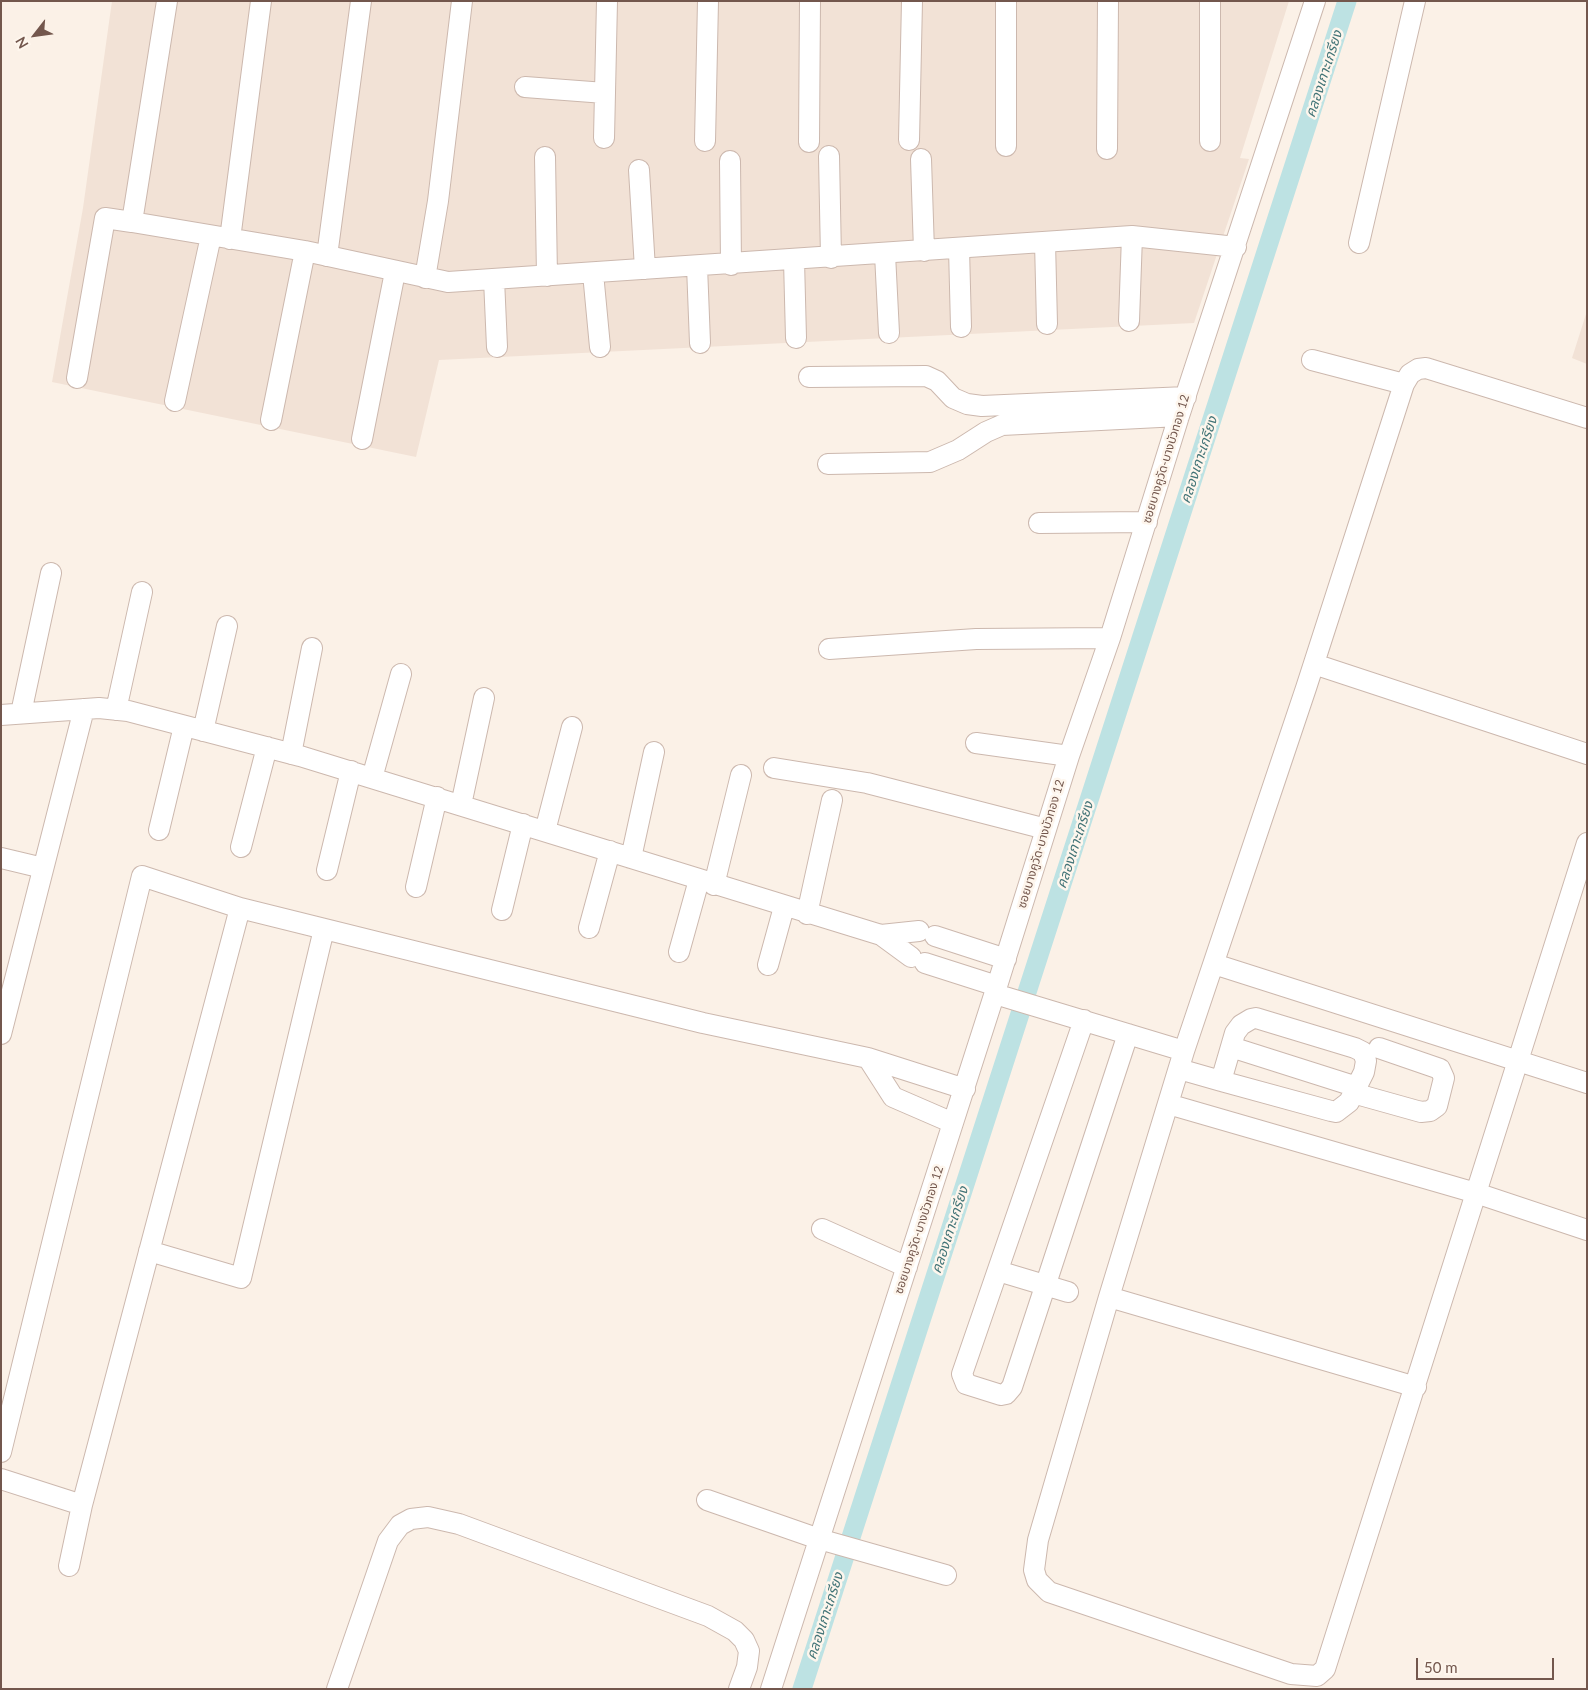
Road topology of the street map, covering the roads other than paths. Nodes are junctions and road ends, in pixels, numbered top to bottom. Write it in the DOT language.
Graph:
graph roads {
  1 [pos="167,1"];
  2 [pos="261,1"];
  3 [pos="361,1"];
  4 [pos="462,1"];
  5 [pos="607,1"];
  6 [pos="708,1"];
  7 [pos="810,1"];
  8 [pos="912,1"];
  9 [pos="1006,1"];
  10 [pos="1108,1"];
  11 [pos="1210,1"];
  12 [pos="1315,1"];
  13 [pos="1416,1"];
  14 [pos="525,87"];
  15 [pos="605,93"];
  16 [pos="604,138"];
  17 [pos="909,140"];
  18 [pos="705,141"];
  19 [pos="1210,141"];
  20 [pos="809,142"];
  21 [pos="1006,146"];
  22 [pos="1107,149"];
  23 [pos="828,156"];
  24 [pos="545,157"];
  25 [pos="921,159"];
  26 [pos="730,161"];
  27 [pos="639,170"];
  28 [pos="132,222"];
  29 [pos="1132,236"];
  30 [pos="220,237"];
  31 [pos="1045,242"];
  32 [pos="1359,243"];
  33 [pos="1236,247"];
  34 [pos="959,248"];
  35 [pos="306,251"];
  36 [pos="924,251"];
  37 [pos="885,254"];
  38 [pos="327,256"];
  39 [pos="831,258"];
  40 [pos="794,260"];
  41 [pos="731,264"];
  42 [pos="697,266"];
  43 [pos="645,269"];
  44 [pos="395,272"];
  45 [pos="593,273"];
  46 [pos="547,276"];
  47 [pos="425,278"];
  48 [pos="494,279"];
  49 [pos="1129,321"];
  50 [pos="1048,324"];
  51 [pos="961,327"];
  52 [pos="889,333"];
  53 [pos="796,338"];
  54 [pos="700,343"];
  55 [pos="497,347"];
  56 [pos="600,347"];
  57 [pos="1312,360"];
  58 [pos="809,377"];
  59 [pos="76,378"];
  60 [pos="1404,384"];
  61 [pos="1186,397"];
  62 [pos="175,401"];
  63 [pos="1179,416"];
  64 [pos="1587,418"];
  65 [pos="271,420"];
  66 [pos="362,439"];
  67 [pos="828,464"];
  68 [pos="1039,522"];
  69 [pos="1146,522"];
  70 [pos="51,574"];
  71 [pos="142,592"];
  72 [pos="227,626"];
  73 [pos="1110,638"];
  74 [pos="312,648"];
  75 [pos="829,649"];
  76 [pos="1314,664"];
  77 [pos="401,674"];
  78 [pos="484,698"];
  79 [pos="84,709"];
  80 [pos="116,710"];
  81 [pos="21,714"];
  82 [pos="1,715"];
  83 [pos="572,727"];
  84 [pos="193,728"];
  85 [pos="976,744"];
  86 [pos="267,748"];
  87 [pos="654,752"];
  88 [pos="291,754"];
  89 [pos="1587,754"];
  90 [pos="1069,756"];
  91 [pos="774,768"];
  92 [pos="351,771"];
  93 [pos="741,775"];
  94 [pos="372,778"];
  95 [pos="437,797"];
  96 [pos="832,800"];
  97 [pos="462,805"];
  98 [pos="524,824"];
  99 [pos="1046,829"];
  100 [pos="159,830"];
  101 [pos="545,831"];
  102 [pos="1587,844"];
  103 [pos="242,847"];
  104 [pos="610,851"];
  105 [pos="1,858"];
  106 [pos="632,858"];
  107 [pos="43,868"];
  108 [pos="327,870"];
  109 [pos="706,882"];
  110 [pos="416,887"];
  111 [pos="784,907"];
  112 [pos="240,908"];
  113 [pos="502,910"];
  114 [pos="807,914"];
  115 [pos="589,928"];
  116 [pos="324,929"];
  117 [pos="881,935"];
  118 [pos="679,952"];
  119 [pos="1006,959"];
  120 [pos="1214,964"];
  121 [pos="768,965"];
  122 [pos="996,990"];
  123 [pos="1084,1020"];
  124 [pos="1,1034"];
  125 [pos="1128,1034"];
  126 [pos="1230,1047"];
  127 [pos="1379,1048"];
  128 [pos="868,1058"];
  129 [pos="1182,1060"];
  130 [pos="1517,1061"];
  131 [pos="1221,1081"];
  132 [pos="1587,1083"];
  133 [pos="964,1089"];
  134 [pos="1355,1090"];
  135 [pos="1168,1104"];
  136 [pos="954,1123"];
  137 [pos="1476,1194"];
  138 [pos="822,1229"];
  139 [pos="1587,1230"];
  140 [pos="149,1251"];
  141 [pos="907,1267"];
  142 [pos="998,1271"];
  143 [pos="1043,1285"];
  144 [pos="1068,1292"];
  145 [pos="1109,1297"];
  146 [pos="1416,1387"];
  147 [pos="1,1452"];
  148 [pos="1,1478"];
  149 [pos="707,1500"];
  150 [pos="82,1505"];
  151 [pos="820,1538"];
  152 [pos="69,1566"];
  153 [pos="946,1575"];
  154 [pos="337,1689"];
  155 [pos="739,1689"];
  156 [pos="771,1689"];
  1 -- 28 [label="street"];
  2 -- 30 [label="street"];
  3 -- 38 [label="street"];
  4 -- 47 [label="street"];
  5 -- 15 [label="street"];
  6 -- 18 [label="street"];
  7 -- 20 [label="street"];
  8 -- 17 [label="street"];
  9 -- 21 [label="street"];
  10 -- 22 [label="street"];
  11 -- 19 [label="street"];
  12 -- 33 [label="street, ซอยบางคูวัด-บางบัวทอง 12"];
  13 -- 32 [label="street"];
  14 -- 15 [label="street"];
  15 -- 16 [label="street"];
  23 -- 39 [label="street"];
  24 -- 46 [label="street"];
  25 -- 36 [label="street"];
  26 -- 41 [label="street"];
  27 -- 43 [label="street"];
  28 -- 30 [label="street"];
  28 -- 59 [label="street"];
  29 -- 31 [label="street"];
  29 -- 33 [label="street"];
  29 -- 49 [label="street"];
  30 -- 35 [label="street"];
  30 -- 62 [label="street"];
  31 -- 34 [label="street"];
  31 -- 50 [label="street"];
  33 -- 61 [label="street, ซอยบางคูวัด-บางบัวทอง 12"];
  34 -- 36 [label="street"];
  34 -- 51 [label="street"];
  35 -- 38 [label="street"];
  35 -- 65 [label="street"];
  36 -- 37 [label="street"];
  37 -- 39 [label="street"];
  37 -- 52 [label="street"];
  38 -- 44 [label="street"];
  39 -- 40 [label="street"];
  40 -- 41 [label="street"];
  40 -- 53 [label="street"];
  41 -- 42 [label="street"];
  42 -- 43 [label="street"];
  42 -- 54 [label="street"];
  43 -- 45 [label="street"];
  44 -- 47 [label="street"];
  44 -- 66 [label="street"];
  45 -- 46 [label="street"];
  45 -- 56 [label="street"];
  46 -- 48 [label="street"];
  47 -- 48 [label="street"];
  48 -- 55 [label="street"];
  57 -- 60 [label="street"];
  58 -- 61 [label="street"];
  60 -- 64 [label="street"];
  60 -- 76 [label="street"];
  61 -- 63 [label="street, ซอยบางคูวัด-บางบัวทอง 12"];
  63 -- 67 [label="street"];
  63 -- 69 [label="street, ซอยบางคูวัด-บางบัวทอง 12"];
  68 -- 69 [label="street"];
  69 -- 73 [label="street, ซอยบางคูวัด-บางบัวทอง 12"];
  70 -- 81 [label="street"];
  71 -- 80 [label="street"];
  72 -- 84 [label="street"];
  73 -- 75 [label="street"];
  73 -- 90 [label="street, ซอยบางคูวัด-บางบัวทอง 12"];
  74 -- 88 [label="street"];
  76 -- 89 [label="street"];
  76 -- 120 [label="street"];
  77 -- 94 [label="street"];
  78 -- 97 [label="street"];
  79 -- 80 [label="street"];
  79 -- 81 [label="street"];
  79 -- 107 [label="street"];
  80 -- 84 [label="street"];
  81 -- 82 [label="street"];
  83 -- 101 [label="street"];
  84 -- 86 [label="street"];
  84 -- 100 [label="street"];
  85 -- 90 [label="street"];
  86 -- 88 [label="street"];
  86 -- 103 [label="street"];
  87 -- 106 [label="street"];
  88 -- 92 [label="street"];
  90 -- 99 [label="street, ซอยบางคูวัด-บางบัวทอง 12"];
  91 -- 99 [label="street"];
  92 -- 94 [label="street"];
  92 -- 108 [label="street"];
  93 -- 109 [label="street"];
  94 -- 95 [label="street"];
  95 -- 97 [label="street"];
  95 -- 110 [label="street"];
  96 -- 114 [label="street"];
  97 -- 98 [label="street"];
  98 -- 101 [label="street"];
  98 -- 113 [label="street"];
  99 -- 119 [label="street, ซอยบางคูวัด-บางบัวทอง 12"];
  101 -- 104 [label="street"];
  102 -- 130 [label="street"];
  104 -- 106 [label="street"];
  104 -- 115 [label="street"];
  105 -- 107 [label="street"];
  106 -- 109 [label="street"];
  107 -- 124 [label="street"];
  109 -- 111 [label="street"];
  109 -- 118 [label="street"];
  111 -- 114 [label="street"];
  111 -- 121 [label="street"];
  112 -- 116 [label="street"];
  112 -- 140 [label="street"];
  112 -- 147 [label="street"];
  114 -- 117 [label="street"];
  116 -- 128 [label="street"];
  116 -- 140 [label="street"];
  117 -- 119 [label="street"];
  117 -- 122 [label="street"];
  119 -- 122 [label="street, ซอยบางคูวัด-บางบัวทอง 12"];
  120 -- 129 [label="street"];
  120 -- 130 [label="street"];
  122 -- 123 [label="street"];
  122 -- 133 [label="street, ซอยบางคูวัด-บางบัวทอง 12"];
  123 -- 125 [label="street"];
  123 -- 142 [label="street"];
  125 -- 129 [label="street"];
  125 -- 143 [label="street"];
  126 -- 131 [label="street"];
  126 -- 134 [label="street"];
  126 -- 134 [label="street"];
  127 -- 134 [label="street"];
  128 -- 133 [label="street"];
  128 -- 136 [label="street"];
  129 -- 131 [label="street"];
  129 -- 135 [label="street"];
  130 -- 132 [label="street"];
  130 -- 137 [label="street"];
  131 -- 134 [label="street"];
  133 -- 136 [label="street, ซอยบางคูวัด-บางบัวทอง 12"];
  135 -- 137 [label="street"];
  135 -- 145 [label="street"];
  136 -- 141 [label="street, ซอยบางคูวัด-บางบัวทอง 12"];
  137 -- 139 [label="street"];
  137 -- 146 [label="street"];
  138 -- 141 [label="street"];
  140 -- 150 [label="street"];
  141 -- 151 [label="street, ซอยบางคูวัด-บางบัวทอง 12"];
  142 -- 143 [label="street"];
  142 -- 143 [label="street"];
  143 -- 144 [label="street"];
  145 -- 146 [label="street"];
  145 -- 146 [label="street"];
  148 -- 150 [label="street"];
  149 -- 151 [label="street"];
  150 -- 152 [label="street"];
  151 -- 153 [label="street"];
  151 -- 156 [label="street, ซอยบางคูวัด-บางบัวทอง 12"];
  154 -- 155 [label="street"];
}
